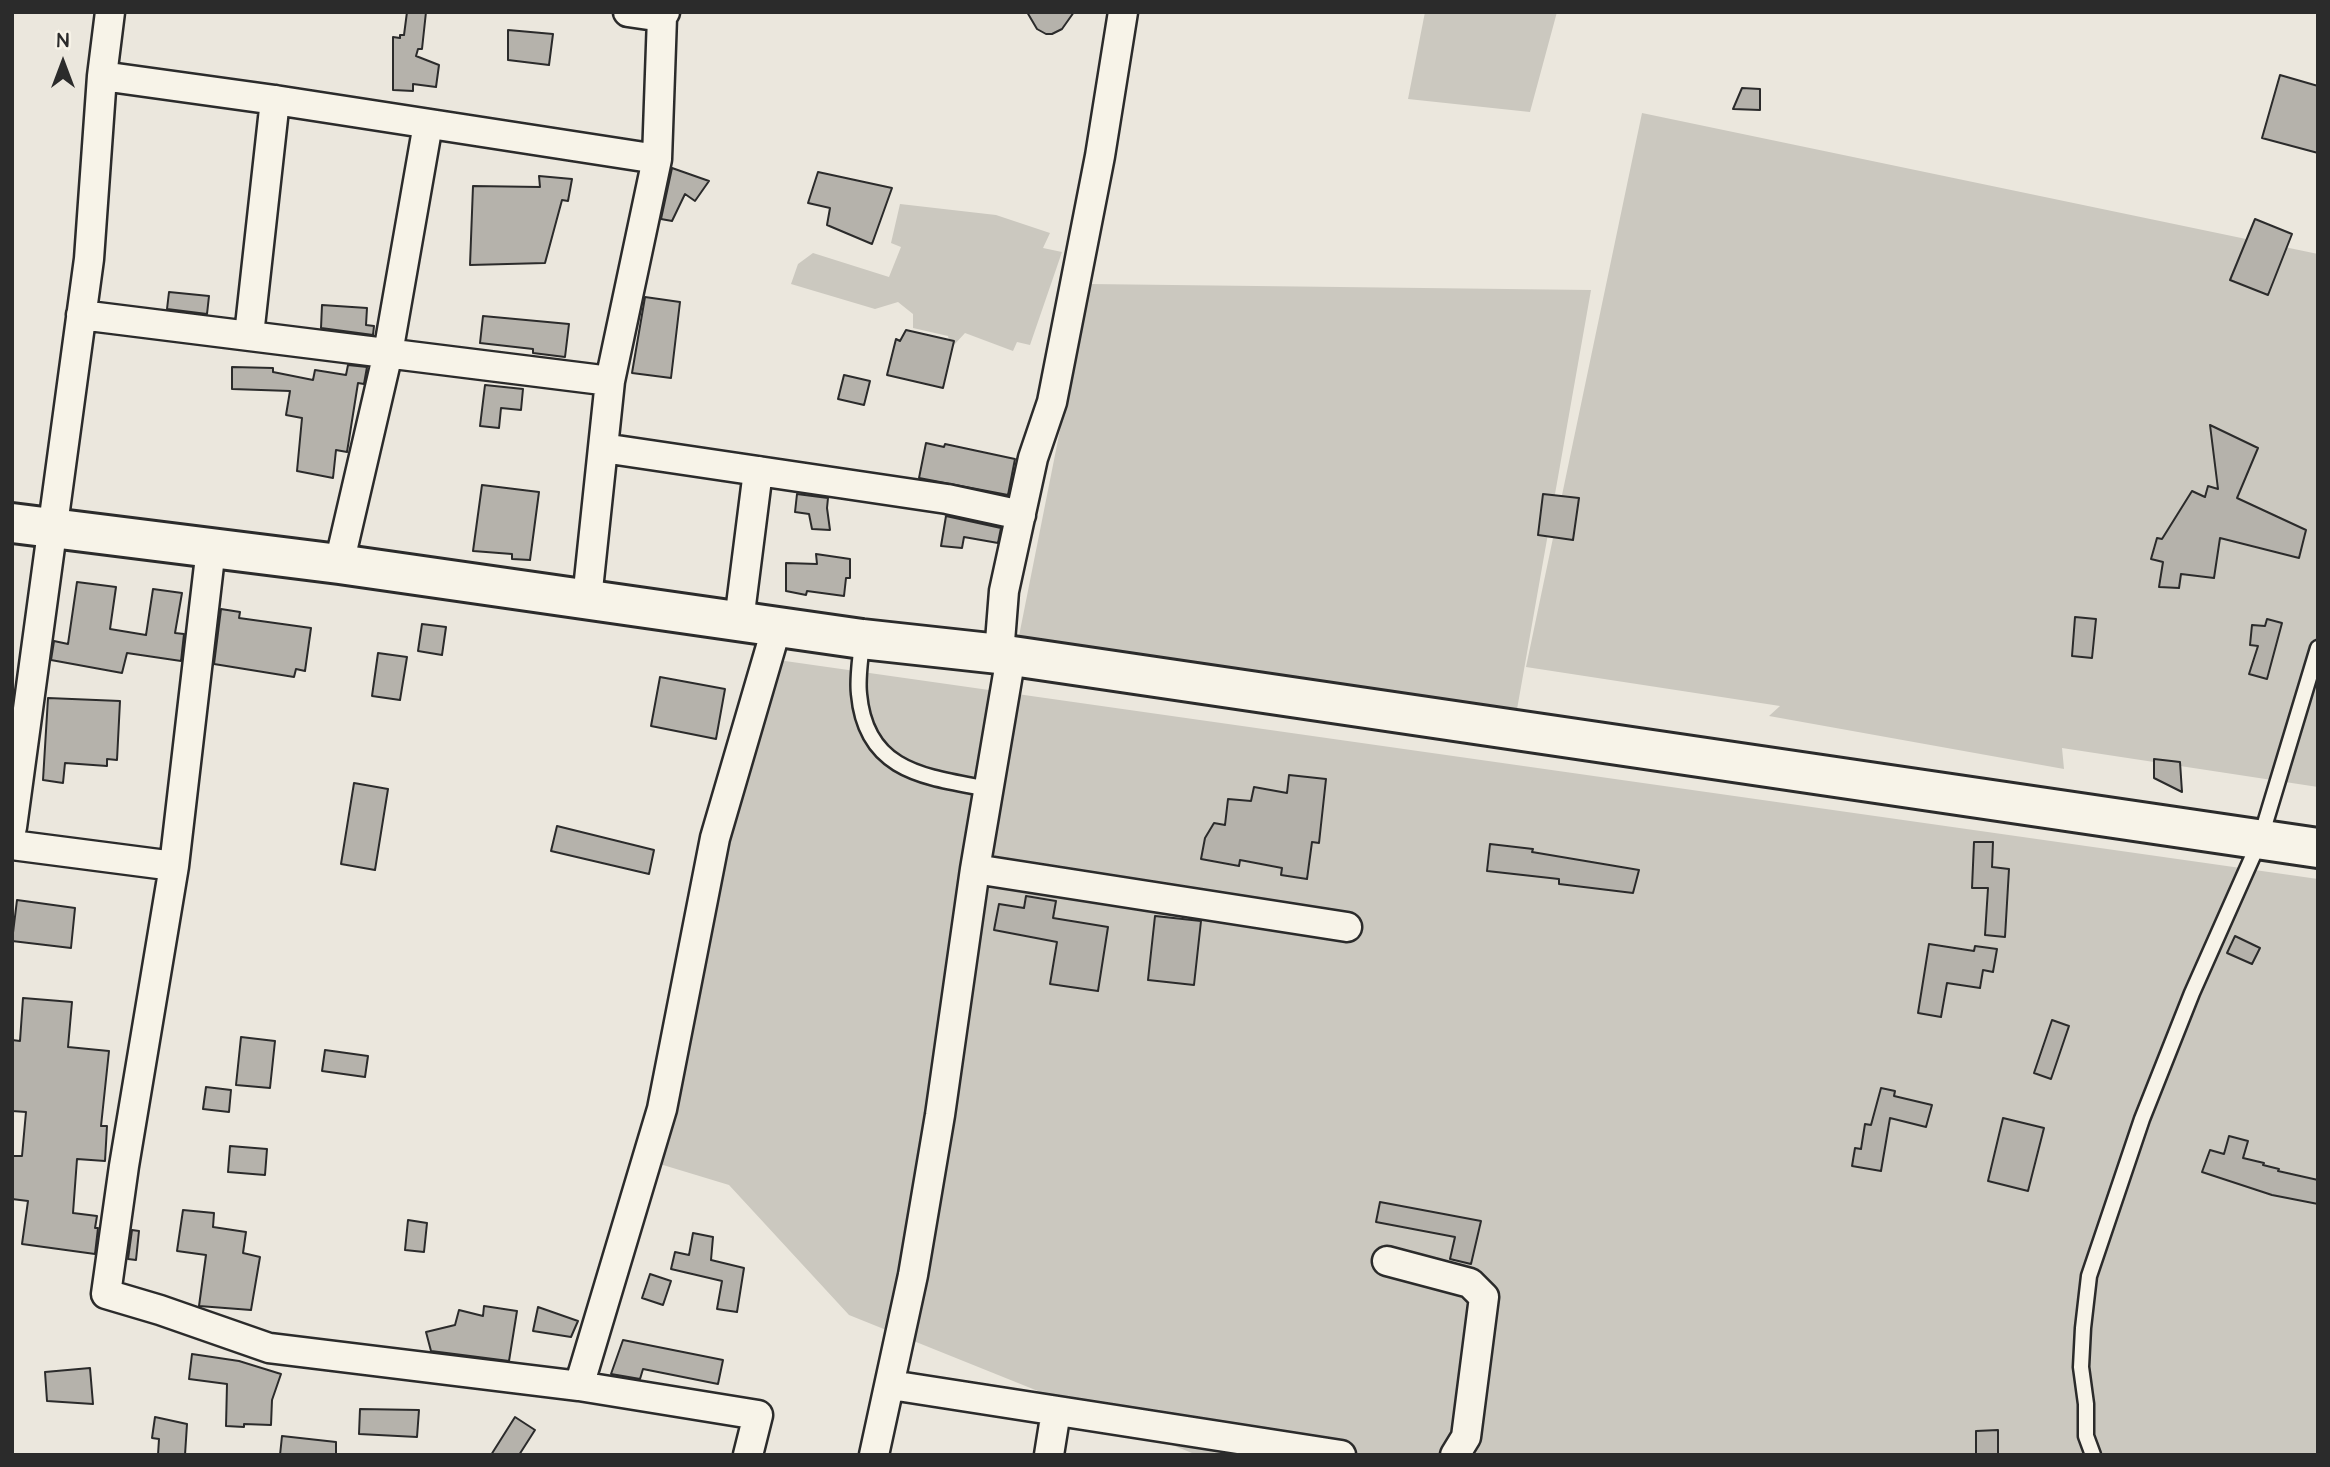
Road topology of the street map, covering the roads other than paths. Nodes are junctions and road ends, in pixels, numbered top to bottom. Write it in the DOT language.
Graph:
graph roads {
  1 [pos="110,12"];
  2 [pos="628,12"];
  3 [pos="1123,12"];
  4 [pos="664,14"];
  5 [pos="102,76"];
  6 [pos="275,100"];
  7 [pos="428,124"];
  8 [pos="657,159"];
  9 [pos="81,315"];
  10 [pos="249,335"];
  11 [pos="388,353"];
  12 [pos="610,381"];
  13 [pos="603,448"];
  14 [pos="758,471"];
  15 [pos="1021,515"];
  16 [pos="12,523"];
  17 [pos="53,528"];
  18 [pos="211,548"];
  19 [pos="339,564"];
  20 [pos="587,599"];
  21 [pos="739,621"];
  22 [pos="777,626"];
  23 [pos="863,639"];
  24 [pos="2318,648"];
  25 [pos="1005,655"];
  26 [pos="989,789"];
  27 [pos="12,827"];
  28 [pos="2260,840"];
  29 [pos="12,845"];
  30 [pos="2318,848"];
  31 [pos="174,866"];
  32 [pos="975,869"];
  33 [pos="1347,927"];
  34 [pos="1387,1261"];
  35 [pos="891,1385"];
  36 [pos="579,1386"];
  37 [pos="1056,1411"];
  38 [pos="748,1455"];
  39 [pos="874,1455"];
  40 [pos="1049,1455"];
  41 [pos="1341,1455"];
  42 [pos="1455,1455"];
  43 [pos="2093,1455"];
  1 -- 5 [label="street"];
  2 -- 4 [label="street"];
  3 -- 15 [label="street"];
  4 -- 8 [label="street"];
  5 -- 6 [label="street"];
  5 -- 9 [label="street"];
  6 -- 7 [label="street"];
  6 -- 10 [label="street"];
  7 -- 8 [label="street"];
  7 -- 11 [label="street"];
  8 -- 12 [label="street"];
  9 -- 10 [label="street"];
  9 -- 17 [label="street"];
  10 -- 11 [label="street"];
  11 -- 12 [label="street"];
  11 -- 19 [label="street"];
  12 -- 13 [label="street"];
  13 -- 14 [label="street"];
  13 -- 20 [label="street"];
  14 -- 15 [label="street"];
  14 -- 21 [label="street"];
  15 -- 25 [label="street"];
  16 -- 17 [label="street"];
  17 -- 18 [label="street"];
  17 -- 27 [label="street"];
  18 -- 19 [label="street"];
  18 -- 31 [label="street"];
  19 -- 20 [label="street"];
  20 -- 21 [label="street"];
  21 -- 22 [label="street"];
  22 -- 23 [label="street"];
  22 -- 36 [label="street"];
  23 -- 25 [label="street"];
  23 -- 26 [label="lane"];
  24 -- 28 [label="lane"];
  25 -- 26 [label="street"];
  25 -- 28 [label="street"];
  26 -- 32 [label="street"];
  28 -- 30 [label="street"];
  28 -- 43 [label="lane"];
  29 -- 31 [label="street"];
  31 -- 36 [label="street"];
  32 -- 33 [label="street"];
  32 -- 35 [label="street"];
  34 -- 42 [label="street"];
  35 -- 37 [label="street"];
  35 -- 39 [label="street"];
  36 -- 38 [label="street"];
  37 -- 40 [label="street"];
  37 -- 41 [label="street"];
}
